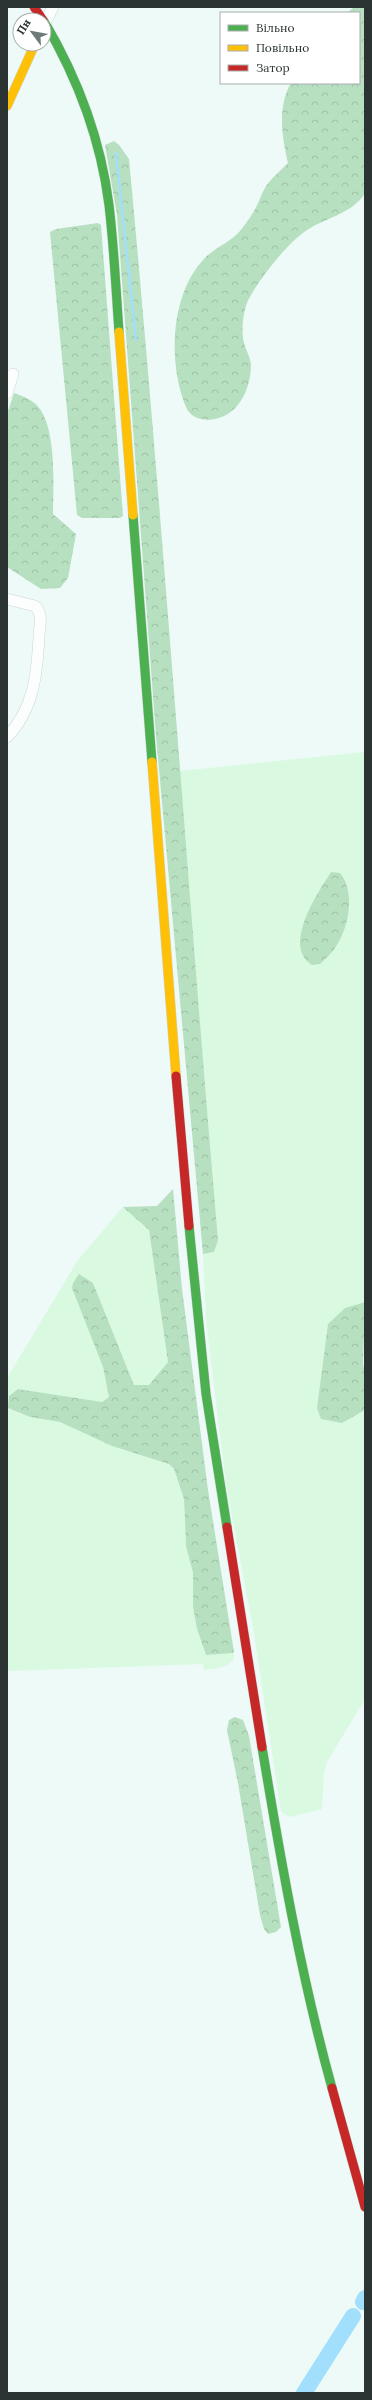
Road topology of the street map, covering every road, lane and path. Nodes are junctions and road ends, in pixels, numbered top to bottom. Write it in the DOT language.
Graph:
graph roads {
  1 [pos="52,38"];
  2 [pos="31,52"];
  3 [pos="7,106"];
  4 [pos="12,374"];
  5 [pos="7,393"];
  6 [pos="7,599"];
  7 [pos="7,737"];
  8 [pos="365,2207"];
  1 -- 8 [label="main road"];
  2 -- 3 [label="main road"];
  4 -- 5 [label="street"];
  6 -- 7 [label="street"];
}
